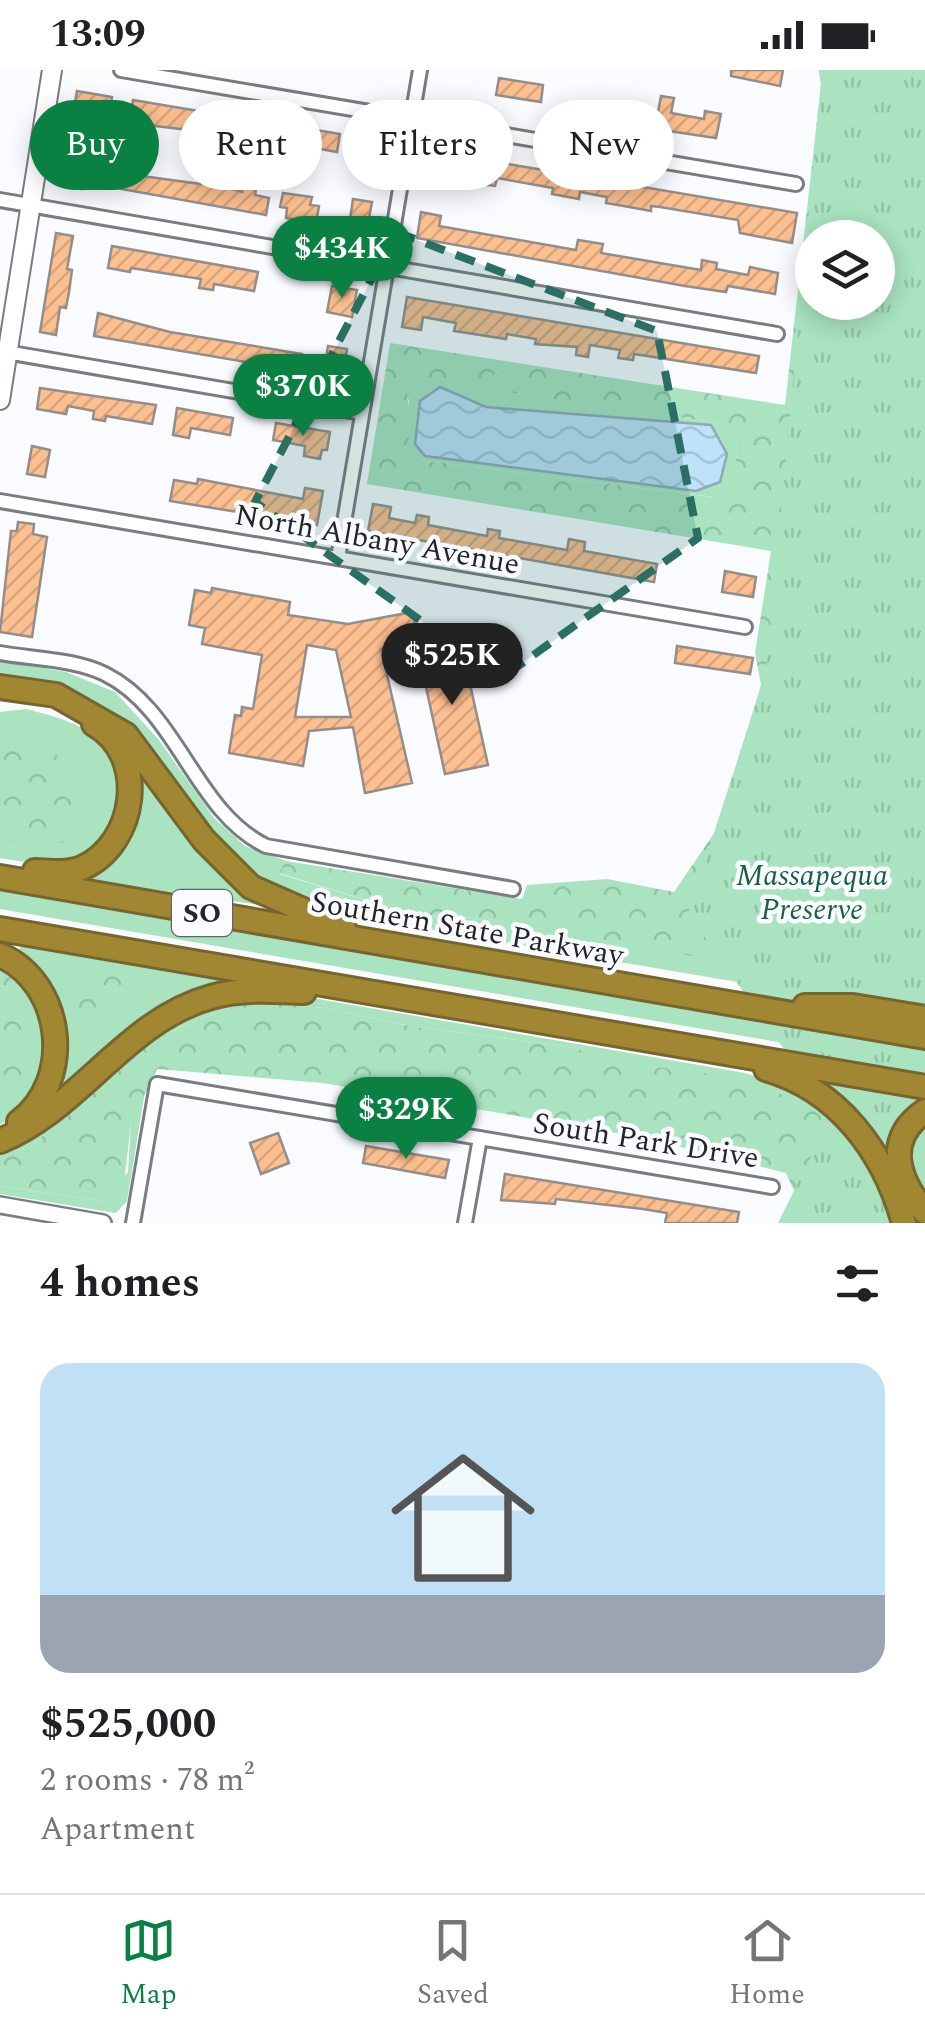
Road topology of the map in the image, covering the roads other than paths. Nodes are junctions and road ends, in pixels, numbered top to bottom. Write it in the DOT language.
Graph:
graph roads {
  1 [pos="52,70"];
  2 [pos="120,70"];
  3 [pos="420,70"];
  4 [pos="415,100"];
  5 [pos="342,107"];
  6 [pos="513,136"];
  7 [pos="796,184"];
  8 [pos="400,190"];
  9 [pos="0,200"];
  10 [pos="31,206"];
  11 [pos="387,266"];
  12 [pos="777,334"];
  13 [pos="4,352"];
  14 [pos="0,400"];
  15 [pos="362,413"];
  16 [pos="0,502"];
  17 [pos="338,558"];
  18 [pos="745,627"];
  19 [pos="0,653"];
  20 [pos="0,687"];
  21 [pos="0,702"];
  22 [pos="0,869"];
  23 [pos="0,877"];
  24 [pos="513,888"];
  25 [pos="0,929"];
  26 [pos="404,950"];
  27 [pos="0,955"];
  28 [pos="389,994"];
  29 [pos="726,1004"];
  30 [pos="925,1018"];
  31 [pos="568,1024"];
  32 [pos="925,1038"];
  33 [pos="925,1087"];
  34 [pos="925,1111"];
  35 [pos="0,1137"];
  36 [pos="480,1138"];
  37 [pos="772,1187"];
  38 [pos="0,1204"];
  39 [pos="925,1212"];
  40 [pos="906,1217"];
  41 [pos="103,1223"];
  42 [pos="133,1223"];
  43 [pos="466,1223"];
  1 -- 10 [label="main road"];
  2 -- 5 [label="street"];
  3 -- 4 [label="street"];
  6 -- 7 [label="street"];
  8 -- 11 [label="street"];
  9 -- 10 [label="street"];
  10 -- 11 [label="street"];
  10 -- 13 [label="main road"];
  11 -- 12 [label="street"];
  11 -- 15 [label="street"];
  13 -- 14 [label="main road"];
  13 -- 15 [label="street"];
  15 -- 17 [label="street"];
  16 -- 17 [label="street, North Albany Avenue"];
  17 -- 18 [label="street, North Albany Avenue"];
  19 -- 24 [label="street"];
  20 -- 26 [label="highway"];
  21 -- 22 [label="highway"];
  23 -- 26 [label="highway, Southern State Parkway / SO"];
  25 -- 28 [label="highway, SO"];
  26 -- 29 [label="highway, Southern State Parkway / SO"];
  27 -- 35 [label="highway"];
  28 -- 31 [label="highway, SO"];
  28 -- 35 [label="highway"];
  29 -- 30 [label="highway"];
  29 -- 32 [label="highway, Southern State Parkway / SO"];
  31 -- 33 [label="highway, SO"];
  31 -- 40 [label="highway"];
  34 -- 39 [label="highway"];
  36 -- 37 [label="street, South Park Drive"];
  36 -- 42 [label="street, South Park Drive"];
  36 -- 43 [label="street"];
  38 -- 41 [label="street"];
}
